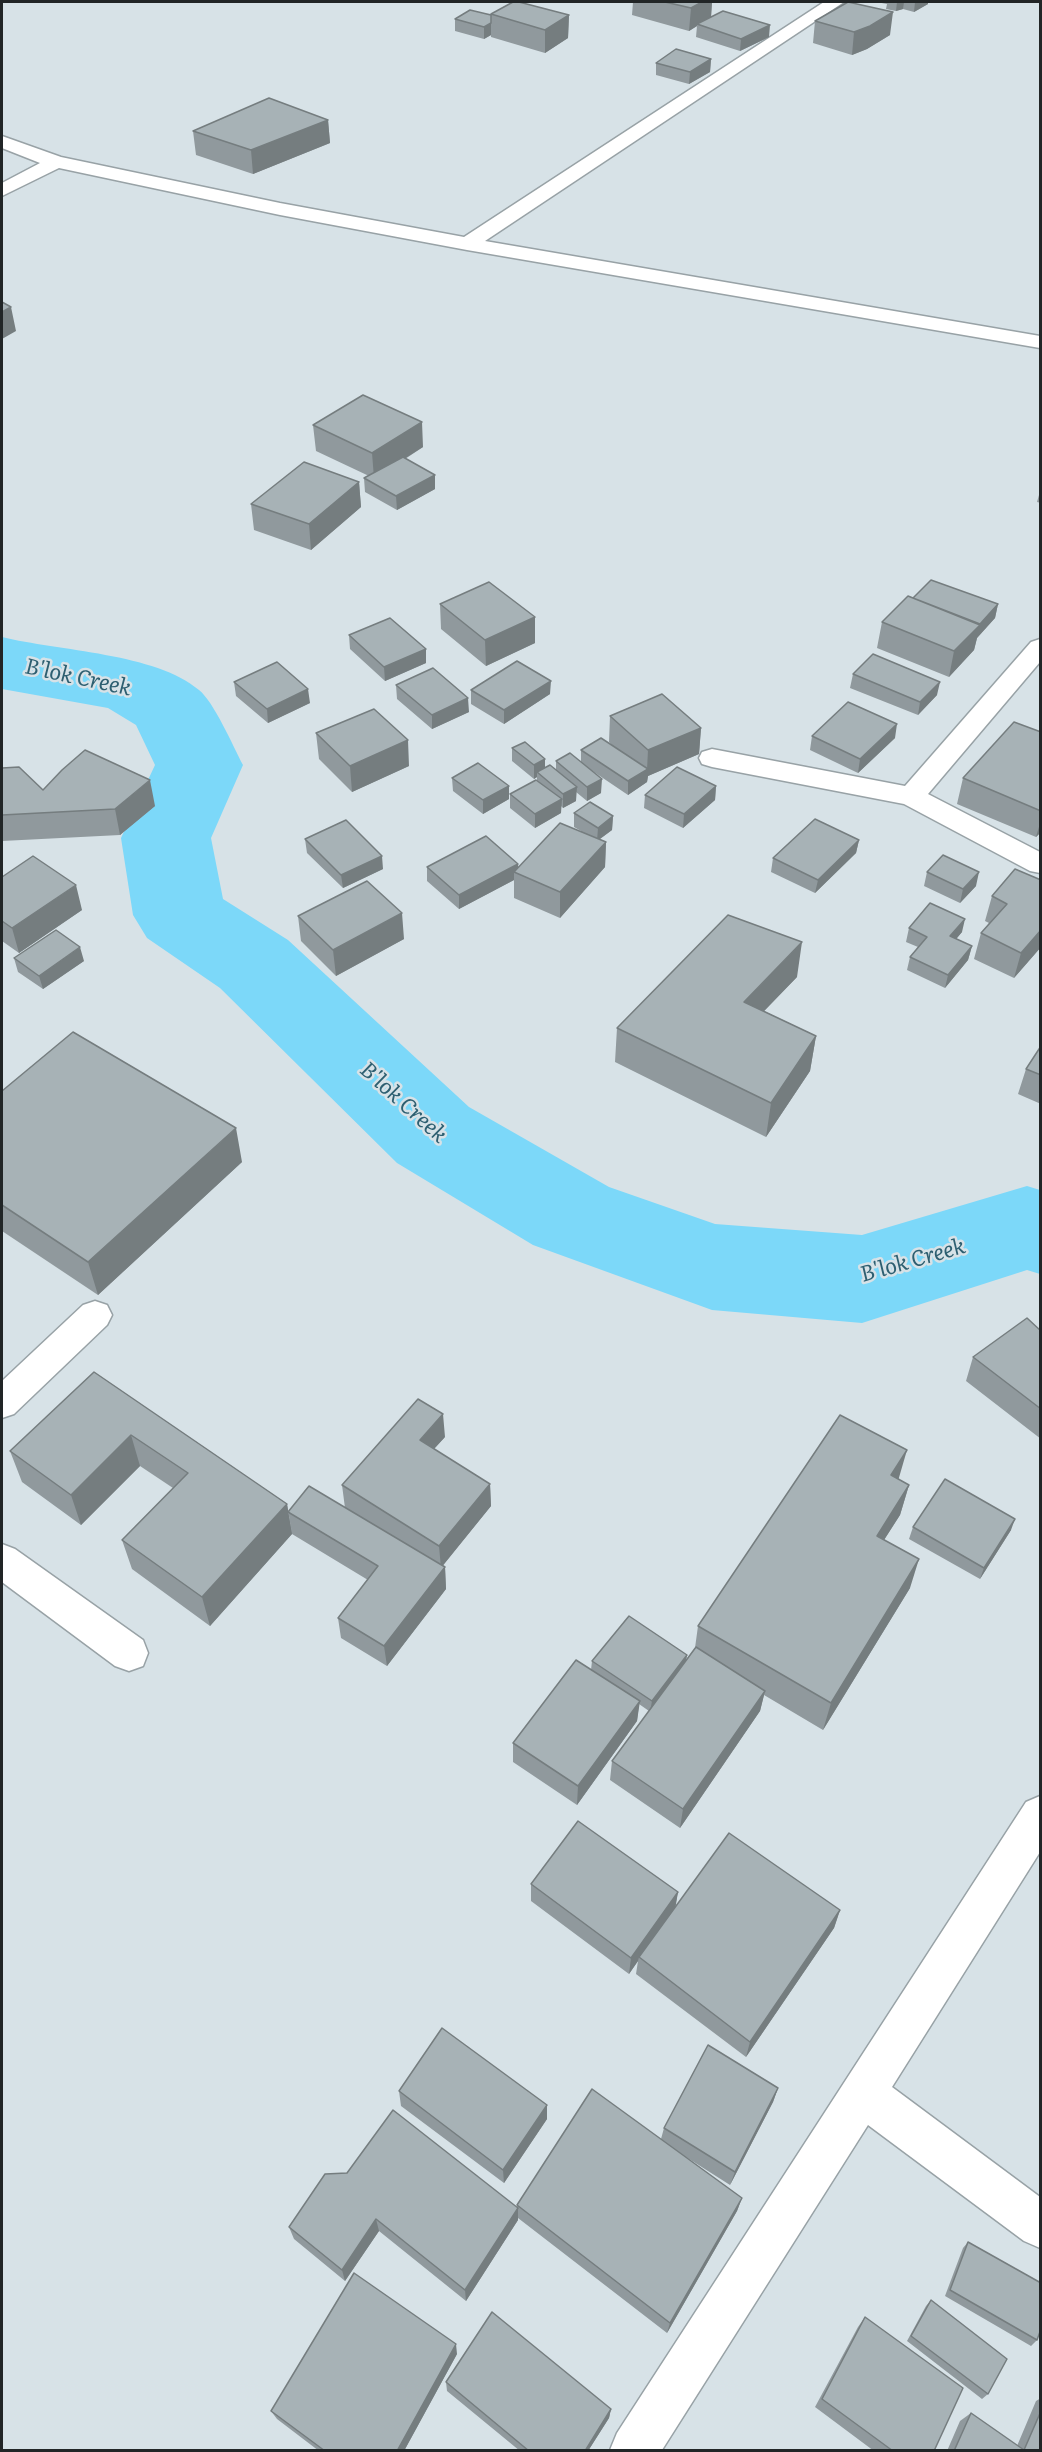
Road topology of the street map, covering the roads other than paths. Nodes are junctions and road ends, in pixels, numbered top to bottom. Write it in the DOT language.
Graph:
graph roads {
  1 [pos="835,2"];
  2 [pos="2,142"];
  3 [pos="56,162"];
  4 [pos="2,190"];
  5 [pos="467,244"];
  6 [pos="1041,342"];
  7 [pos="1041,647"];
  8 [pos="712,758"];
  9 [pos="912,796"];
  10 [pos="1041,864"];
  11 [pos="95,1315"];
  12 [pos="2,1403"];
  13 [pos="2,1562"];
  14 [pos="129,1653"];
  15 [pos="1041,1816"];
  16 [pos="864,2094"];
  17 [pos="1041,2225"];
  18 [pos="634,2451"];
  1 -- 5 [label="street"];
  2 -- 3 [label="street"];
  3 -- 4 [label="street"];
  3 -- 5 [label="street"];
  5 -- 6 [label="street"];
  7 -- 9 [label="street"];
  8 -- 9 [label="street"];
  9 -- 10 [label="street"];
  11 -- 12 [label="street"];
  13 -- 14 [label="street"];
  15 -- 16 [label="street"];
  16 -- 17 [label="street"];
  16 -- 18 [label="street"];
}
